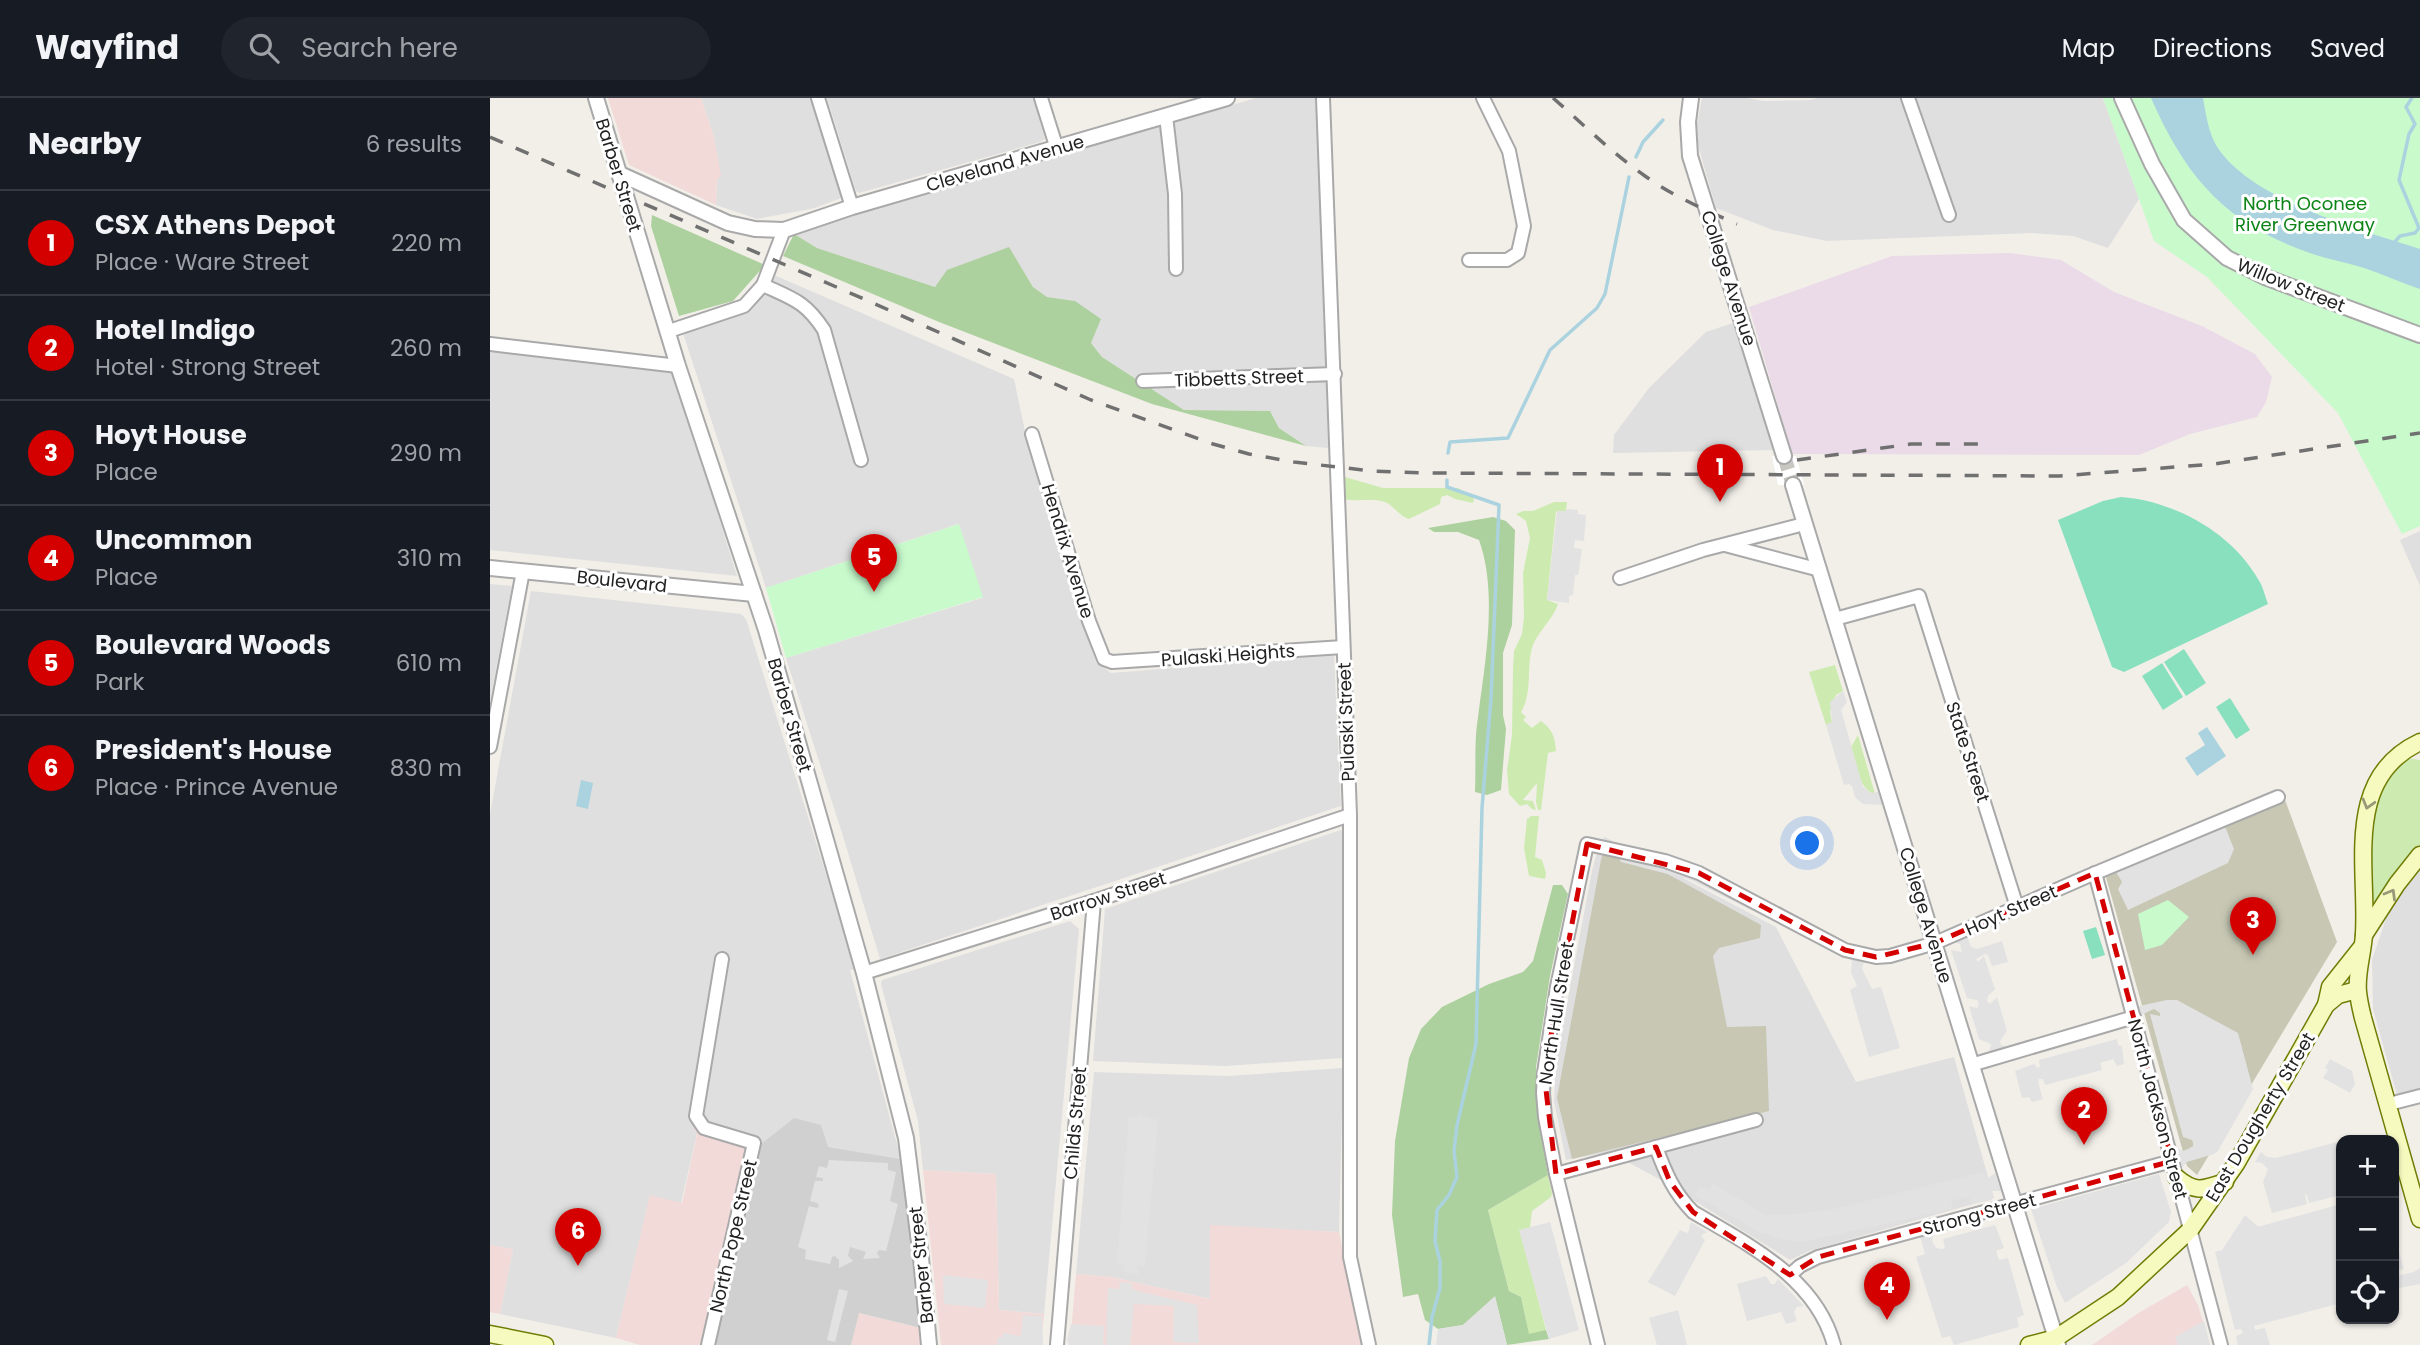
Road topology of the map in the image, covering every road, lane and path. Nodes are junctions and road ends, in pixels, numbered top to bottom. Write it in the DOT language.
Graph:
graph roads {
  1 [pos="596,98"];
  2 [pos="818,98"];
  3 [pos="1041,98"];
  4 [pos="1227,98"];
  5 [pos="1323,98"];
  6 [pos="1483,98"];
  7 [pos="1691,98"];
  8 [pos="1908,98"];
  9 [pos="2122,98"];
  10 [pos="1166,116"];
  11 [pos="1057,149"];
  12 [pos="620,174"];
  13 [pos="852,207"];
  14 [pos="1949,215"];
  15 [pos="784,230"];
  16 [pos="1469,260"];
  17 [pos="1176,269"];
  18 [pos="762,285"];
  19 [pos="669,331"];
  20 [pos="2420,335"];
  21 [pos="490,344"];
  22 [pos="678,366"];
  23 [pos="1335,374"];
  24 [pos="1143,381"];
  25 [pos="1032,433"];
  26 [pos="1784,456"];
  27 [pos="861,460"];
  28 [pos="1793,485"];
  29 [pos="1804,524"];
  30 [pos="1724,545"];
  31 [pos="490,568"];
  32 [pos="1820,570"];
  33 [pos="523,571"];
  34 [pos="1619,578"];
  35 [pos="754,594"];
  36 [pos="1835,619"];
  37 [pos="1343,647"];
  38 [pos="1112,662"];
  39 [pos="2420,742"];
  40 [pos="490,747"];
  41 [pos="2278,797"];
  42 [pos="1350,815"];
  43 [pos="1587,844"];
  44 [pos="2420,855"];
  45 [pos="2095,873"];
  46 [pos="1094,901"];
  47 [pos="2017,907"];
  48 [pos="2363,941"];
  49 [pos="1935,943"];
  50 [pos="722,960"];
  51 [pos="864,973"];
  52 [pos="2357,990"];
  53 [pos="2326,1004"];
  54 [pos="2134,1017"];
  55 [pos="1971,1065"];
  56 [pos="2420,1096"];
  57 [pos="2389,1104"];
  58 [pos="1756,1121"];
  59 [pos="1656,1147"];
  60 [pos="2174,1169"];
  61 [pos="1556,1174"];
  62 [pos="2225,1182"];
  63 [pos="2014,1204"];
  64 [pos="2420,1219"];
  65 [pos="2190,1230"];
  66 [pos="1790,1275"];
  67 [pos="490,1334"];
  68 [pos="2057,1341"];
  69 [pos="545,1345"];
  70 [pos="708,1345"];
  71 [pos="929,1345"];
  72 [pos="1057,1345"];
  73 [pos="1369,1345"];
  74 [pos="1598,1345"];
  75 [pos="1834,1345"];
  76 [pos="2029,1345"];
  77 [pos="2221,1345"];
  1 -- 12 [label="street, Barber Street"];
  2 -- 13 [label="street"];
  3 -- 11 [label="street"];
  4 -- 10 [label="street, Cleveland Avenue"];
  5 -- 23 [label="street, Pulaski Street"];
  6 -- 16 [label="street"];
  7 -- 26 [label="street, College Avenue"];
  8 -- 14 [label="street"];
  9 -- 20 [label="street, Willow Street"];
  10 -- 11 [label="street, Cleveland Avenue"];
  10 -- 17 [label="street"];
  11 -- 13 [label="street, Cleveland Avenue"];
  12 -- 15 [label="street, Cleveland Avenue"];
  12 -- 19 [label="street, Barber Street"];
  13 -- 15 [label="street, Cleveland Avenue"];
  15 -- 18 [label="street"];
  18 -- 19 [label="street"];
  18 -- 27 [label="street"];
  19 -- 22 [label="street, Barber Street"];
  21 -- 22 [label="street"];
  22 -- 35 [label="street, Barber Street"];
  23 -- 24 [label="street, Tibbetts Street"];
  23 -- 37 [label="street, Pulaski Street"];
  25 -- 38 [label="street, Hendrix Avenue"];
  28 -- 29 [label="street, College Avenue"];
  29 -- 30 [label="street"];
  29 -- 32 [label="street, College Avenue"];
  30 -- 32 [label="street"];
  30 -- 34 [label="street"];
  31 -- 33 [label="street, Boulevard"];
  32 -- 36 [label="street, College Avenue"];
  33 -- 35 [label="street, Boulevard"];
  33 -- 40 [label="street"];
  35 -- 51 [label="street, Barber Street"];
  36 -- 47 [label="street, State Street"];
  36 -- 49 [label="street, College Avenue"];
  37 -- 38 [label="street, Pulaski Heights"];
  37 -- 42 [label="street, Pulaski Street"];
  39 -- 48 [label="main road, one-way"];
  41 -- 45 [label="street, Hoyt Street"];
  42 -- 46 [label="street, Barrow Street"];
  42 -- 73 [label="street, Pulaski Street"];
  43 -- 49 [label="street, Hoyt Street"];
  43 -- 61 [label="street, North Hull Street"];
  48 -- 44 [label="main road, East Dougherty Street, one-way"];
  45 -- 47 [label="street, Hoyt Street"];
  45 -- 54 [label="street, North Jackson Street"];
  46 -- 51 [label="street, Barrow Street"];
  46 -- 72 [label="street, Childs Street"];
  47 -- 49 [label="street, Hoyt Street"];
  48 -- 52 [label="main road"];
  48 -- 53 [label="main road, East Dougherty Street"];
  49 -- 55 [label="street, College Avenue"];
  50 -- 70 [label="street, North Pope Street"];
  51 -- 71 [label="street, Barber Street"];
  52 -- 53 [label="main road"];
  52 -- 57 [label="main road"];
  53 -- 62 [label="main road, East Dougherty Street"];
  54 -- 55 [label="street"];
  54 -- 60 [label="street, North Jackson Street"];
  55 -- 63 [label="street, College Avenue"];
  56 -- 57 [label="street"];
  57 -- 64 [label="main road"];
  58 -- 59 [label="street"];
  59 -- 61 [label="street"];
  59 -- 66 [label="street"];
  60 -- 62 [label="main road"];
  60 -- 63 [label="street, Strong Street"];
  60 -- 65 [label="street, North Jackson Street"];
  61 -- 74 [label="street, North Hull Street"];
  62 -- 65 [label="main road, East Dougherty Street"];
  63 -- 66 [label="street, Strong Street"];
  63 -- 68 [label="street, College Avenue"];
  65 -- 68 [label="main road, East Dougherty Street"];
  65 -- 77 [label="street, North Jackson Street"];
  66 -- 75 [label="street"];
  67 -- 69 [label="main road"];
  68 -- 76 [label="main road, East Dougherty Street"];
}
